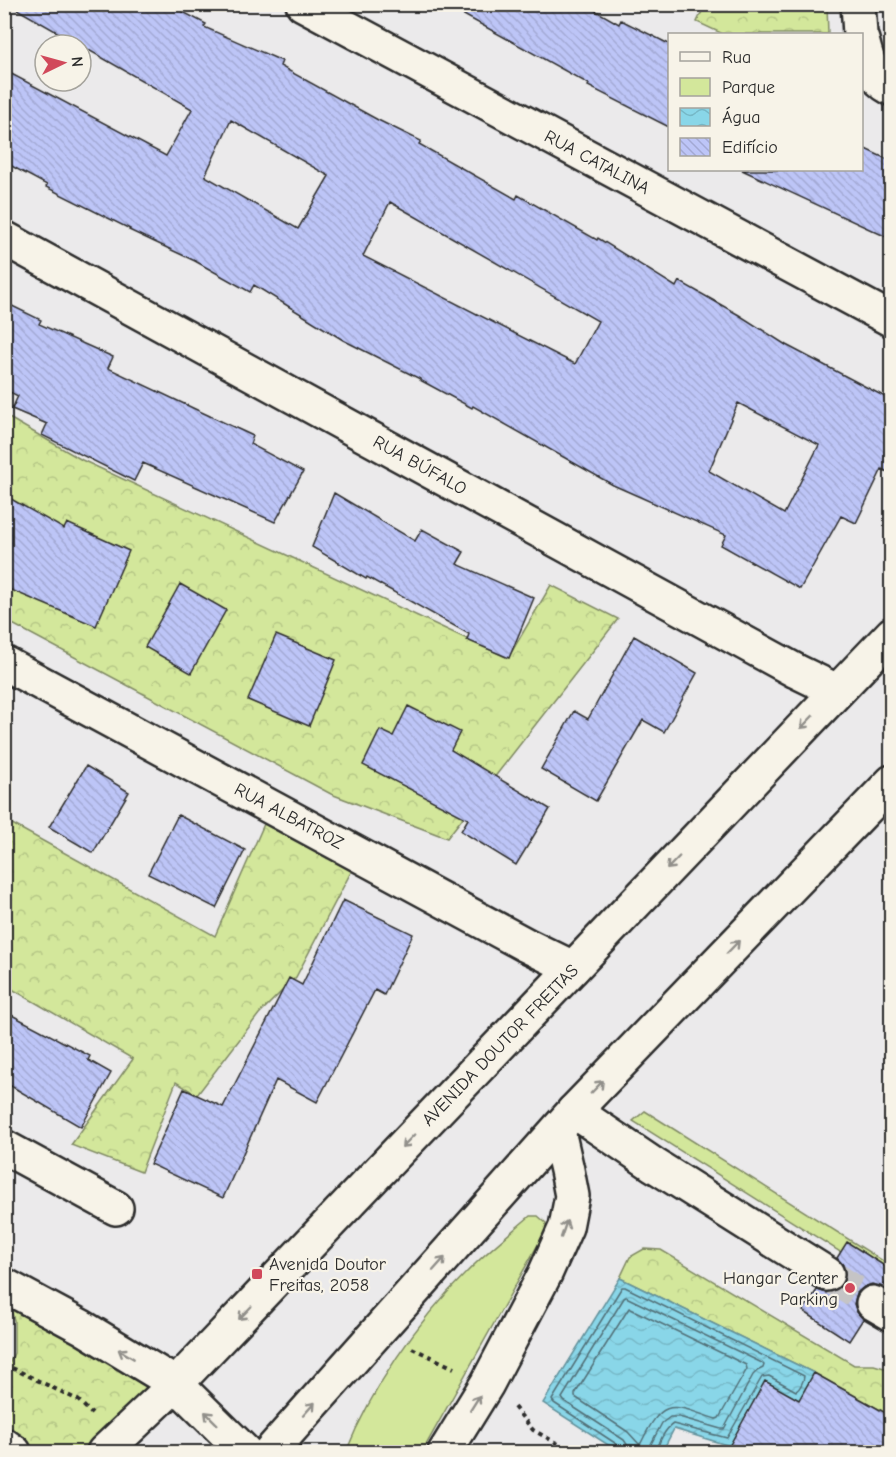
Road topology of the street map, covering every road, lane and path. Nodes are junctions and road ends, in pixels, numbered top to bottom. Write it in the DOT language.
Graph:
graph roads {
  1 [pos="303,4"];
  2 [pos="858,4"];
  3 [pos="860,33"];
  4 [pos="863,48"];
  5 [pos="891,89"];
  6 [pos="4,238"];
  7 [pos="891,320"];
  8 [pos="891,634"];
  9 [pos="4,663"];
  10 [pos="837,691"];
  11 [pos="891,782"];
  12 [pos="573,968"];
  13 [pos="566,1121"];
  14 [pos="4,1147"];
  15 [pos="116,1208"];
  16 [pos="827,1274"];
  17 [pos="4,1285"];
  18 [pos="406,1345"];
  19 [pos="4,1364"];
  20 [pos="456,1369"];
  21 [pos="176,1384"];
  22 [pos="508,1400"];
  23 [pos="4,1445"];
  24 [pos="111,1446"];
  25 [pos="14,1452"];
  26 [pos="245,1452"];
  27 [pos="270,1452"];
  28 [pos="445,1452"];
  29 [pos="573,1452"];
  1 -- 7 [label="street, RUA CATALINA"];
  2 -- 3 [label="street"];
  4 -- 5 [label="street"];
  6 -- 10 [label="street, RUA BÚFALO"];
  8 -- 10 [label="street, AVENIDA DOUTOR FREITAS"];
  9 -- 12 [label="street, RUA ALBATROZ"];
  10 -- 12 [label="street, AVENIDA DOUTOR FREITAS, one-way"];
  13 -- 11 [label="street, one-way"];
  12 -- 21 [label="street, AVENIDA DOUTOR FREITAS, one-way"];
  13 -- 16 [label="street"];
  27 -- 13 [label="street, one-way"];
  28 -- 13 [label="street, one-way"];
  14 -- 15 [label="street"];
  21 -- 17 [label="street, one-way"];
  18 -- 20 [label="path"];
  19 -- 24 [label="path"];
  21 -- 24 [label="street, AVENIDA DOUTOR FREITAS"];
  26 -- 21 [label="street, one-way"];
  22 -- 29 [label="path"];
  23 -- 25 [label="street"];
}
